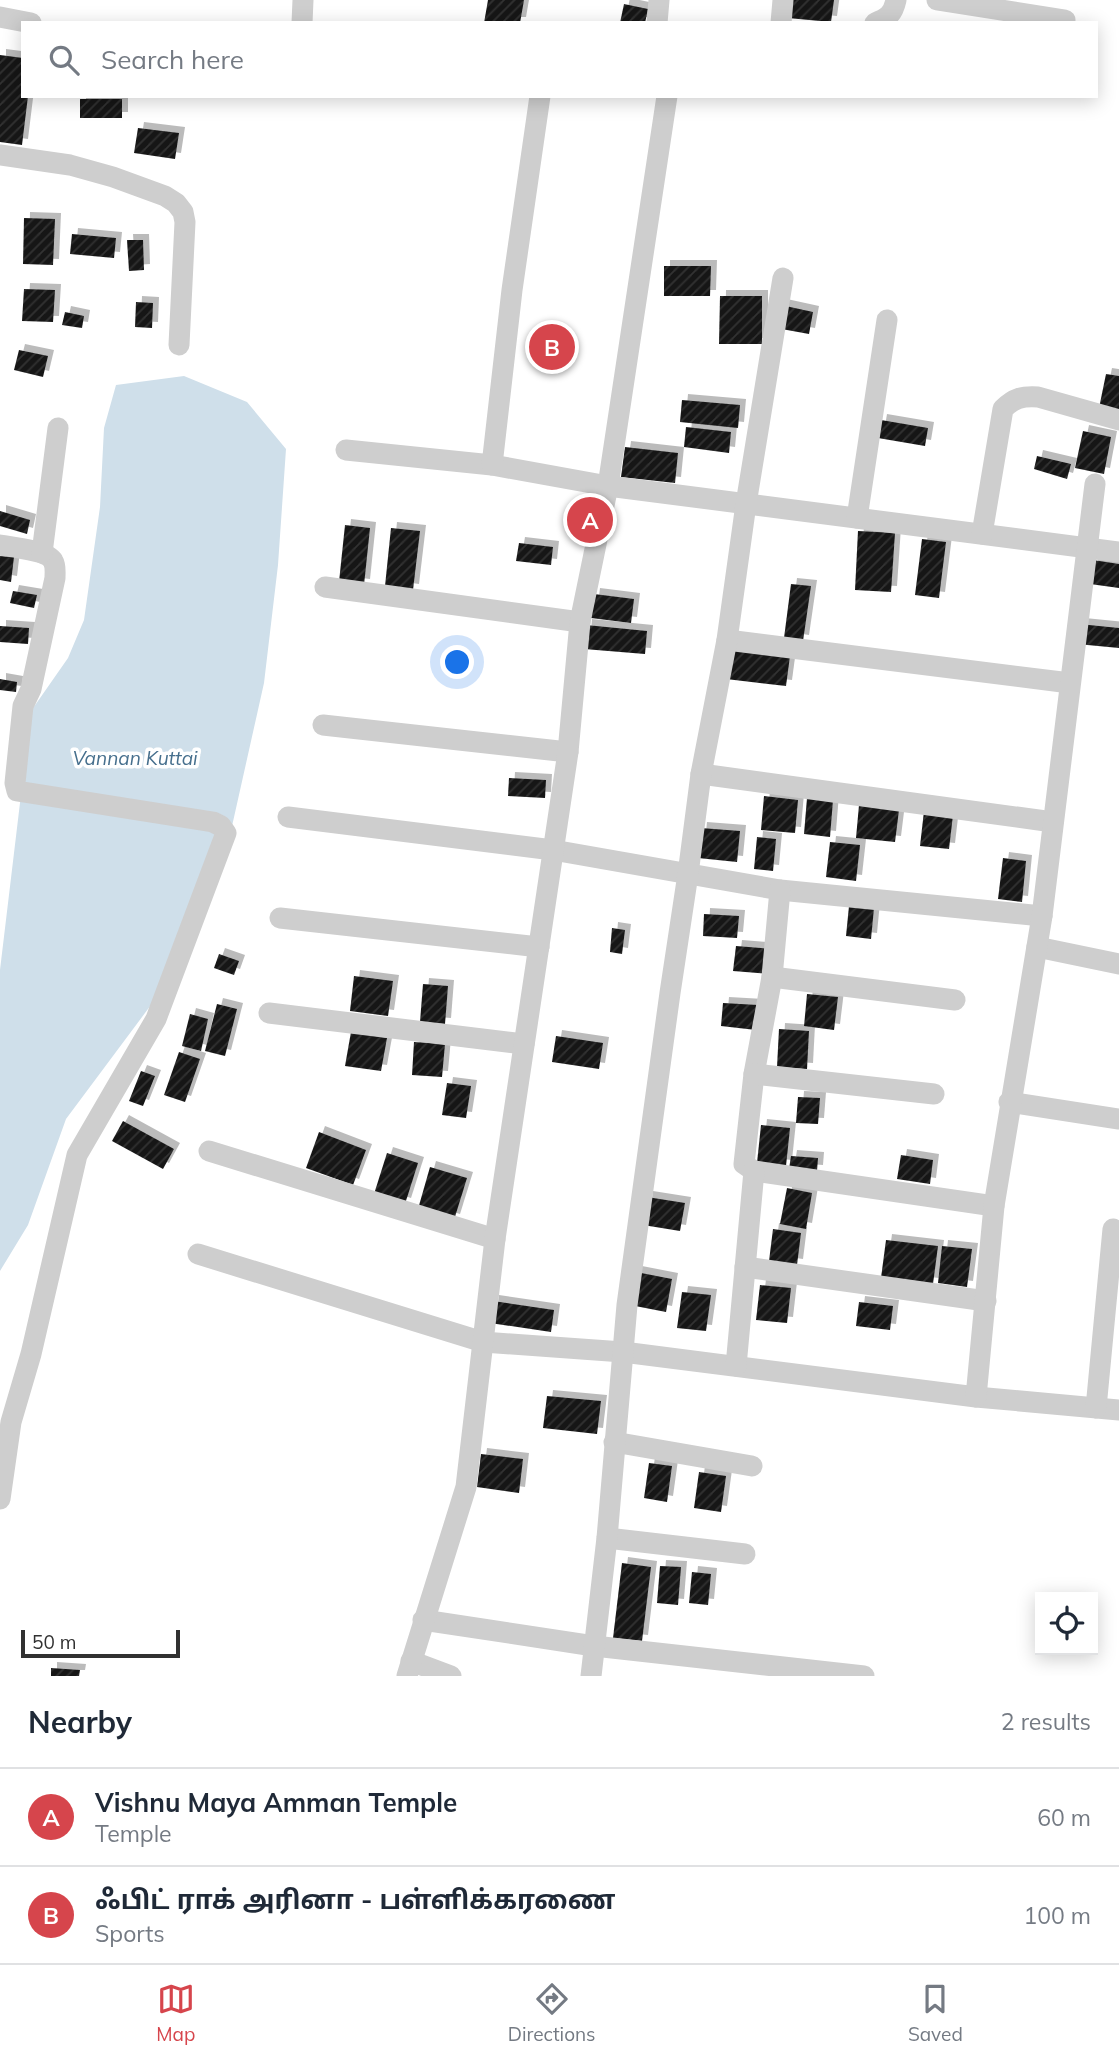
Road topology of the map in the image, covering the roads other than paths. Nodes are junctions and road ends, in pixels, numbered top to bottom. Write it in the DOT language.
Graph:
graph roads {
  1 [pos="303,0"];
  2 [pos="659,0"];
  3 [pos="783,0"];
  4 [pos="937,0"];
  5 [pos="0,17"];
  6 [pos="1065,20"];
  7 [pos="21,21"];
  8 [pos="302,21"];
  9 [pos="657,21"];
  10 [pos="781,21"];
  11 [pos="541,98"];
  12 [pos="667,98"];
  13 [pos="0,155"];
  14 [pos="783,278"];
  15 [pos="887,320"];
  16 [pos="179,345"];
  17 [pos="1119,419"];
  18 [pos="58,428"];
  19 [pos="346,450"];
  20 [pos="492,465"];
  21 [pos="1095,485"];
  22 [pos="608,486"];
  23 [pos="746,504"];
  24 [pos="856,518"];
  25 [pos="982,534"];
  26 [pos="0,545"];
  27 [pos="1086,548"];
  28 [pos="1119,552"];
  29 [pos="42,553"];
  30 [pos="325,587"];
  31 [pos="580,622"];
  32 [pos="727,640"];
  33 [pos="1070,682"];
  34 [pos="323,725"];
  35 [pos="568,752"];
  36 [pos="701,774"];
  37 [pos="9,796"];
  38 [pos="288,817"];
  39 [pos="1053,822"];
  40 [pos="553,850"];
  41 [pos="688,874"];
  42 [pos="780,890"];
  43 [pos="1042,916"];
  44 [pos="280,918"];
  45 [pos="538,947"];
  46 [pos="1037,947"];
  47 [pos="1119,964"];
  48 [pos="772,976"];
  49 [pos="955,1000"];
  50 [pos="270,1013"];
  51 [pos="524,1044"];
  52 [pos="754,1074"];
  53 [pos="934,1094"];
  54 [pos="1010,1102"];
  55 [pos="1119,1119"];
  56 [pos="208,1151"];
  57 [pos="754,1171"];
  58 [pos="994,1206"];
  59 [pos="1113,1229"];
  60 [pos="495,1239"];
  61 [pos="198,1254"];
  62 [pos="745,1267"];
  63 [pos="986,1301"];
  64 [pos="1112,1304"];
  65 [pos="483,1342"];
  66 [pos="623,1352"];
  67 [pos="736,1366"];
  68 [pos="976,1396"];
  69 [pos="1096,1408"];
  70 [pos="1119,1410"];
  71 [pos="614,1442"];
  72 [pos="752,1466"];
  73 [pos="0,1499"];
  74 [pos="607,1538"];
  75 [pos="745,1554"];
  76 [pos="423,1620"];
  77 [pos="594,1646"];
  78 [pos="409,1669"];
  79 [pos="451,1676"];
  80 [pos="591,1676"];
  81 [pos="864,1676"];
  1 -- 8 [label="street"];
  2 -- 9 [label="street"];
  3 -- 10 [label="street"];
  4 -- 6 [label="street"];
  5 -- 7 [label="street"];
  11 -- 20 [label="street"];
  12 -- 22 [label="street"];
  13 -- 16 [label="street"];
  14 -- 23 [label="street"];
  15 -- 24 [label="street"];
  17 -- 25 [label="street"];
  18 -- 29 [label="street"];
  19 -- 20 [label="street"];
  20 -- 22 [label="street"];
  21 -- 27 [label="street"];
  22 -- 23 [label="street"];
  22 -- 31 [label="street"];
  23 -- 24 [label="street"];
  23 -- 32 [label="street"];
  24 -- 25 [label="street"];
  25 -- 27 [label="street"];
  26 -- 29 [label="street"];
  27 -- 28 [label="street"];
  27 -- 33 [label="street"];
  29 -- 37 [label="street"];
  30 -- 31 [label="street"];
  31 -- 35 [label="street"];
  32 -- 33 [label="street"];
  32 -- 36 [label="street"];
  33 -- 39 [label="street"];
  34 -- 35 [label="street"];
  35 -- 40 [label="street"];
  36 -- 39 [label="street"];
  36 -- 41 [label="street"];
  37 -- 73 [label="street"];
  38 -- 40 [label="street"];
  39 -- 43 [label="street"];
  40 -- 41 [label="street"];
  40 -- 45 [label="street"];
  41 -- 42 [label="street"];
  41 -- 66 [label="street"];
  42 -- 43 [label="street"];
  42 -- 48 [label="street"];
  43 -- 46 [label="street"];
  44 -- 45 [label="street"];
  45 -- 51 [label="street"];
  46 -- 47 [label="street"];
  46 -- 54 [label="street"];
  48 -- 49 [label="street"];
  48 -- 52 [label="street"];
  50 -- 51 [label="street"];
  51 -- 60 [label="street"];
  52 -- 53 [label="street"];
  52 -- 57 [label="street"];
  54 -- 55 [label="street"];
  54 -- 58 [label="street"];
  56 -- 60 [label="street"];
  57 -- 58 [label="street"];
  57 -- 62 [label="street"];
  58 -- 63 [label="street"];
  59 -- 64 [label="street"];
  60 -- 65 [label="street"];
  61 -- 65 [label="street"];
  62 -- 63 [label="street"];
  62 -- 67 [label="street"];
  63 -- 68 [label="street"];
  64 -- 69 [label="street"];
  65 -- 66 [label="street"];
  65 -- 76 [label="street"];
  66 -- 67 [label="street"];
  66 -- 71 [label="street"];
  67 -- 68 [label="street"];
  68 -- 69 [label="street"];
  69 -- 70 [label="street"];
  71 -- 72 [label="street"];
  71 -- 74 [label="street"];
  74 -- 75 [label="street"];
  74 -- 77 [label="street"];
  76 -- 77 [label="street"];
  76 -- 78 [label="street"];
  77 -- 80 [label="street"];
  77 -- 81 [label="street"];
  78 -- 79 [label="street"];
}
